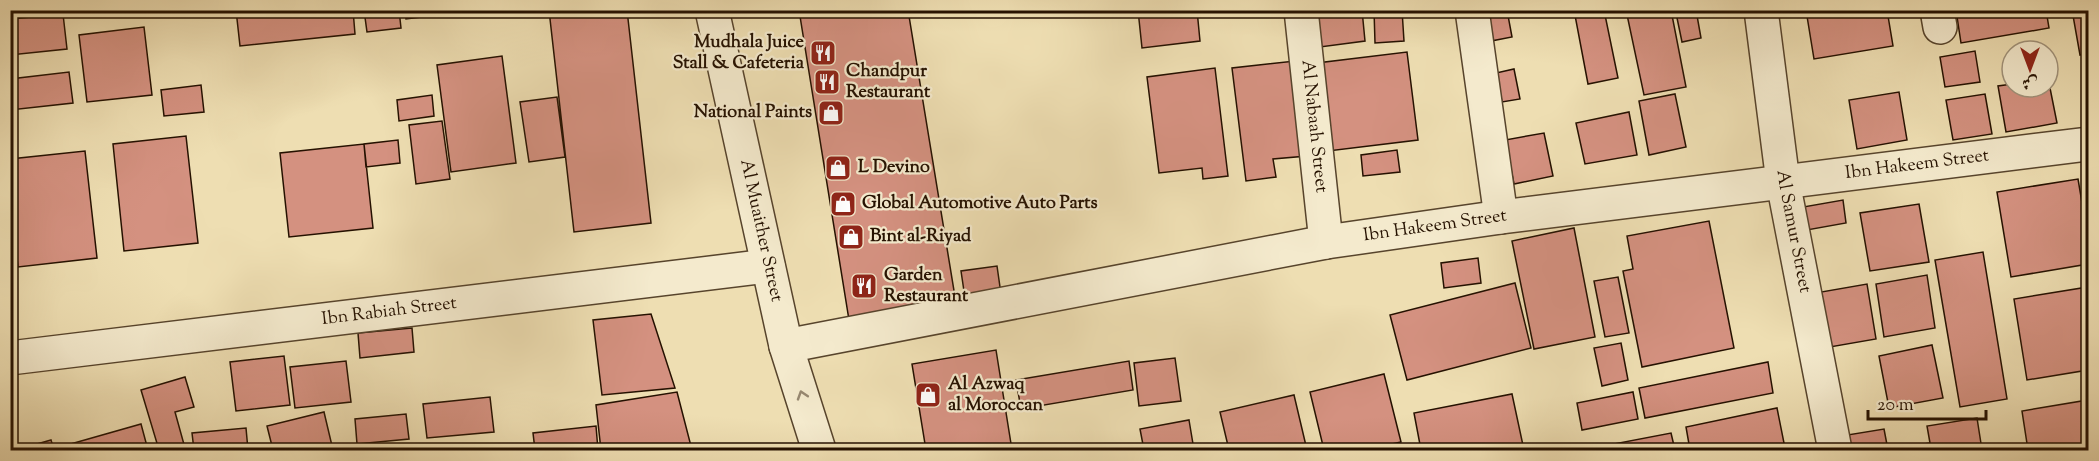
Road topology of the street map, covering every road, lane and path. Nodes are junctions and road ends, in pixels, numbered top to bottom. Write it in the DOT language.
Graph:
graph roads {
  1 [pos="712,10"];
  2 [pos="1300,10"];
  3 [pos="1472,10"];
  4 [pos="1761,10"];
  5 [pos="2088,144"];
  6 [pos="1783,182"];
  7 [pos="1501,217"];
  8 [pos="1326,242"];
  9 [pos="768,266"];
  10 [pos="786,346"];
  11 [pos="10,358"];
  12 [pos="819,450"];
  13 [pos="1835,450"];
  1 -- 9 [label="street, Al Muaither Street"];
  2 -- 8 [label="street, Al Nabaah Street"];
  3 -- 7 [label="street"];
  4 -- 6 [label="street, Al Samur Street"];
  5 -- 6 [label="street, Ibn Hakeem Street"];
  6 -- 7 [label="street, Ibn Hakeem Street"];
  6 -- 13 [label="street, Al Samur Street"];
  7 -- 8 [label="street, Ibn Hakeem Street"];
  8 -- 10 [label="street, Ibn Hakeem Street"];
  9 -- 10 [label="street, Al Muaither Street"];
  9 -- 11 [label="street, Ibn Rabiah Street"];
  12 -- 10 [label="street, Al Muaither Street, one-way"];
}
